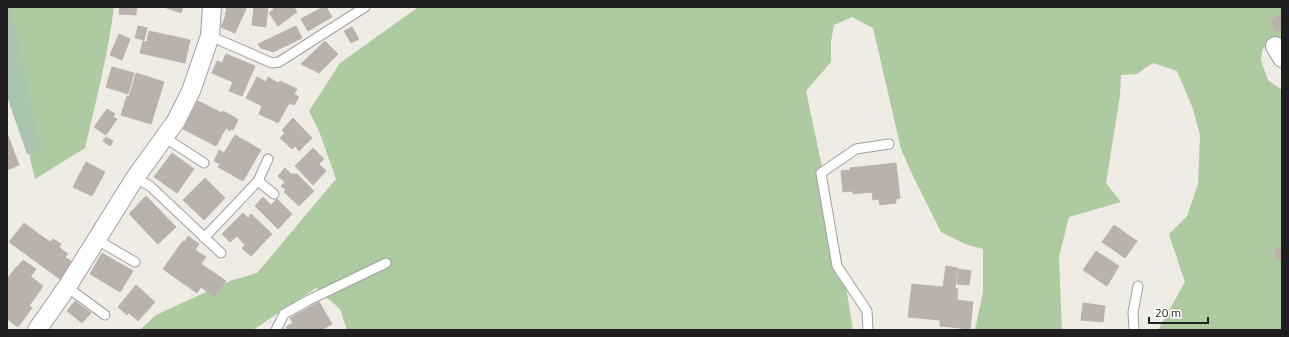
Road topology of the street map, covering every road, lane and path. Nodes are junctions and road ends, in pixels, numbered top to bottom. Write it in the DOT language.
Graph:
graph roads {
  1 [pos="212,7"];
  2 [pos="365,7"];
  3 [pos="210,36"];
  4 [pos="164,137"];
  5 [pos="889,144"];
  6 [pos="268,159"];
  7 [pos="204,163"];
  8 [pos="135,178"];
  9 [pos="258,181"];
  10 [pos="274,194"];
  11 [pos="204,238"];
  12 [pos="97,240"];
  13 [pos="220,253"];
  14 [pos="135,262"];
  15 [pos="386,263"];
  16 [pos="1138,286"];
  17 [pos="67,287"];
  18 [pos="105,315"];
  19 [pos="37,330"];
  20 [pos="276,330"];
  21 [pos="868,330"];
  22 [pos="1134,330"];
  1 -- 3 [label="street"];
  2 -- 3 [label="lane"];
  3 -- 4 [label="street"];
  4 -- 7 [label="lane"];
  4 -- 8 [label="street"];
  5 -- 21 [label="lane"];
  6 -- 9 [label="lane"];
  8 -- 11 [label="lane"];
  8 -- 12 [label="street"];
  9 -- 10 [label="lane"];
  9 -- 11 [label="lane"];
  11 -- 13 [label="lane"];
  12 -- 14 [label="lane"];
  12 -- 17 [label="street"];
  15 -- 20 [label="lane"];
  16 -- 22 [label="lane"];
  17 -- 18 [label="lane"];
  17 -- 19 [label="street"];
}
